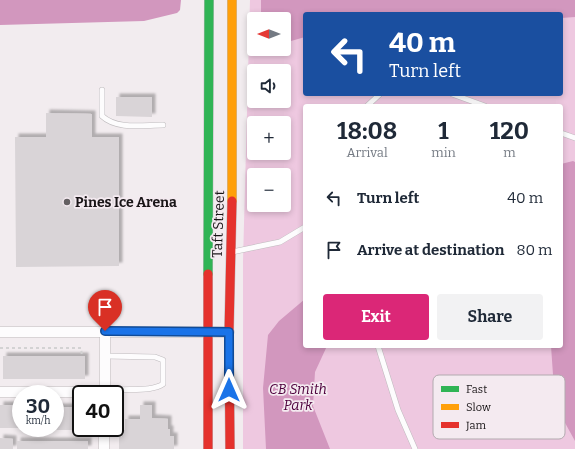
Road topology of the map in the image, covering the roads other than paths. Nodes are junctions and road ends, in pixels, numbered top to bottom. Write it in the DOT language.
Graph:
graph roads {
  1 [pos="209,0"];
  2 [pos="232,0"];
  3 [pos="102,90"];
  4 [pos="378,96"];
  5 [pos="458,96"];
  6 [pos="369,104"];
  7 [pos="480,104"];
  8 [pos="163,124"];
  9 [pos="563,134"];
  10 [pos="575,138"];
  11 [pos="303,228"];
  12 [pos="231,252"];
  13 [pos="105,331"];
  14 [pos="0,332"];
  15 [pos="208,332"];
  16 [pos="229,332"];
  17 [pos="379,348"];
  18 [pos="106,356"];
  19 [pos="104,385"];
  20 [pos="124,389"];
  21 [pos="0,392"];
  22 [pos="72,392"];
  23 [pos="104,437"];
  24 [pos="104,449"];
  25 [pos="208,449"];
  26 [pos="230,449"];
  27 [pos="415,449"];
  1 -- 15 [label="street, Taft Street"];
  2 -- 12 [label="street, Taft Street"];
  3 -- 8 [label="lane"];
  4 -- 6 [label="lane"];
  5 -- 7 [label="lane"];
  9 -- 10 [label="lane"];
  11 -- 12 [label="lane"];
  12 -- 16 [label="street, Taft Street"];
  13 -- 14 [label="street"];
  13 -- 15 [label="street"];
  13 -- 18 [label="street"];
  15 -- 16 [label="street"];
  15 -- 25 [label="street, Taft Street"];
  16 -- 26 [label="street, Taft Street"];
  17 -- 27 [label="lane"];
  18 -- 19 [label="street"];
  18 -- 20 [label="lane"];
  21 -- 22 [label="street"];
  23 -- 24 [label="street"];
}
